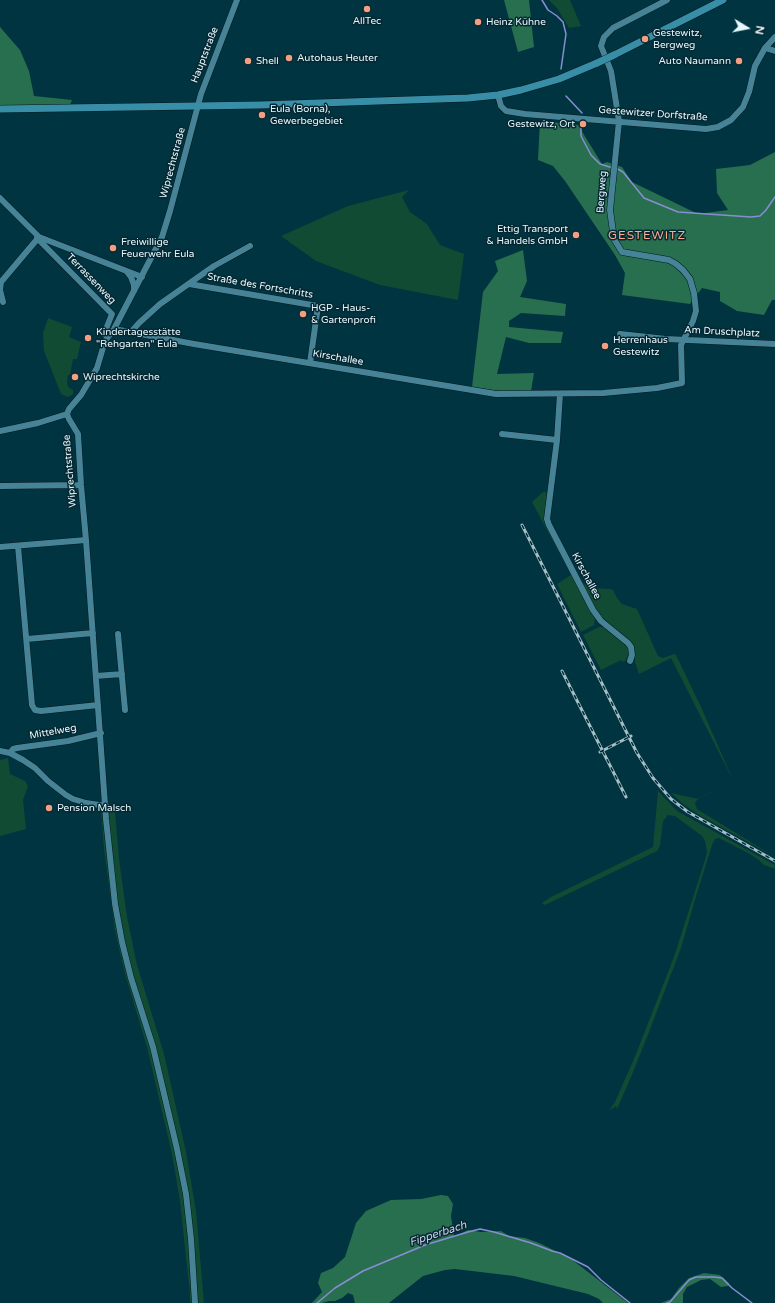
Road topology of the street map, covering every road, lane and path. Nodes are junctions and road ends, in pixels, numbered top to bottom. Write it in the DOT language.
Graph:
graph roads {
  1 [pos="237,0"];
  2 [pos="667,0"];
  3 [pos="723,0"];
  4 [pos="710,3"];
  5 [pos="775,37"];
  6 [pos="765,48"];
  7 [pos="775,51"];
  8 [pos="498,95"];
  9 [pos="198,107"];
  10 [pos="0,109"];
  11 [pos="195,118"];
  12 [pos="619,121"];
  13 [pos="0,198"];
  14 [pos="38,237"];
  15 [pos="250,246"];
  16 [pos="126,270"];
  17 [pos="142,277"];
  18 [pos="189,284"];
  19 [pos="134,292"];
  20 [pos="3,302"];
  21 [pos="114,329"];
  22 [pos="131,332"];
  23 [pos="620,334"];
  24 [pos="109,336"];
  25 [pos="684,339"];
  26 [pos="775,344"];
  27 [pos="310,363"];
  28 [pos="682,383"];
  29 [pos="560,394"];
  30 [pos="67,414"];
  31 [pos="0,431"];
  32 [pos="502,434"];
  33 [pos="557,440"];
  34 [pos="81,485"];
  35 [pos="1,486"];
  36 [pos="86,540"];
  37 [pos="18,546"];
  38 [pos="0,547"];
  39 [pos="93,633"];
  40 [pos="118,634"];
  41 [pos="27,639"];
  42 [pos="630,661"];
  43 [pos="122,674"];
  44 [pos="96,676"];
  45 [pos="98,705"];
  46 [pos="125,710"];
  47 [pos="101,733"];
  48 [pos="0,751"];
  49 [pos="10,753"];
  50 [pos="106,806"];
  51 [pos="195,1303"];
  1 -- 9 [label="street, Hauptstraße"];
  2 -- 12 [label="street, Bergweg"];
  3 -- 4 [label="main road"];
  4 -- 8 [label="main road, bridge"];
  5 -- 6 [label="street, Gestewitzer Dorfstraße"];
  6 -- 7 [label="street"];
  6 -- 12 [label="street, Gestewitzer Dorfstraße"];
  8 -- 9 [label="main road"];
  8 -- 12 [label="street, Gestewitzer Dorfstraße"];
  9 -- 10 [label="main road"];
  9 -- 11 [label="street, Hauptstraße"];
  11 -- 17 [label="street, Wiprechtstraße"];
  12 -- 25 [label="street, Bergweg"];
  13 -- 14 [label="street"];
  14 -- 16 [label="street"];
  14 -- 20 [label="street"];
  14 -- 24 [label="street, Terrassenweg"];
  15 -- 18 [label="street, Straße des Fortschritts"];
  16 -- 17 [label="street"];
  16 -- 19 [label="street"];
  17 -- 19 [label="street, Wiprechtstraße"];
  18 -- 22 [label="street, Straße des Fortschritts"];
  18 -- 27 [label="street, Straße des Fortschritts"];
  19 -- 21 [label="street, Wiprechtstraße"];
  21 -- 22 [label="street, Kirschallee"];
  21 -- 24 [label="street, Wiprechtstraße"];
  22 -- 27 [label="street, Kirschallee"];
  23 -- 25 [label="street, Am Druschplatz"];
  24 -- 30 [label="street, Wiprechtstraße"];
  25 -- 26 [label="street, Am Druschplatz"];
  25 -- 28 [label="street, Bergweg"];
  27 -- 29 [label="street, Kirschallee"];
  28 -- 29 [label="street, Kirschallee"];
  29 -- 33 [label="street, Kirschallee"];
  30 -- 31 [label="street"];
  30 -- 34 [label="street, Wiprechtstraße"];
  32 -- 33 [label="street"];
  33 -- 42 [label="street, Kirschallee"];
  34 -- 35 [label="street"];
  34 -- 36 [label="street, Wiprechtstraße"];
  36 -- 37 [label="street"];
  36 -- 39 [label="street, Wiprechtstraße"];
  37 -- 38 [label="street"];
  37 -- 41 [label="street"];
  39 -- 41 [label="street"];
  39 -- 44 [label="street, Wiprechtstraße"];
  40 -- 43 [label="street"];
  41 -- 45 [label="street"];
  43 -- 44 [label="street"];
  43 -- 46 [label="street"];
  44 -- 45 [label="street, Wiprechtstraße"];
  45 -- 47 [label="street, Wiprechtstraße"];
  47 -- 49 [label="street, Mittelweg"];
  47 -- 50 [label="street, Wiprechtstraße"];
  48 -- 49 [label="street"];
  49 -- 50 [label="street"];
  50 -- 51 [label="street, Wiprechtstraße"];
}
